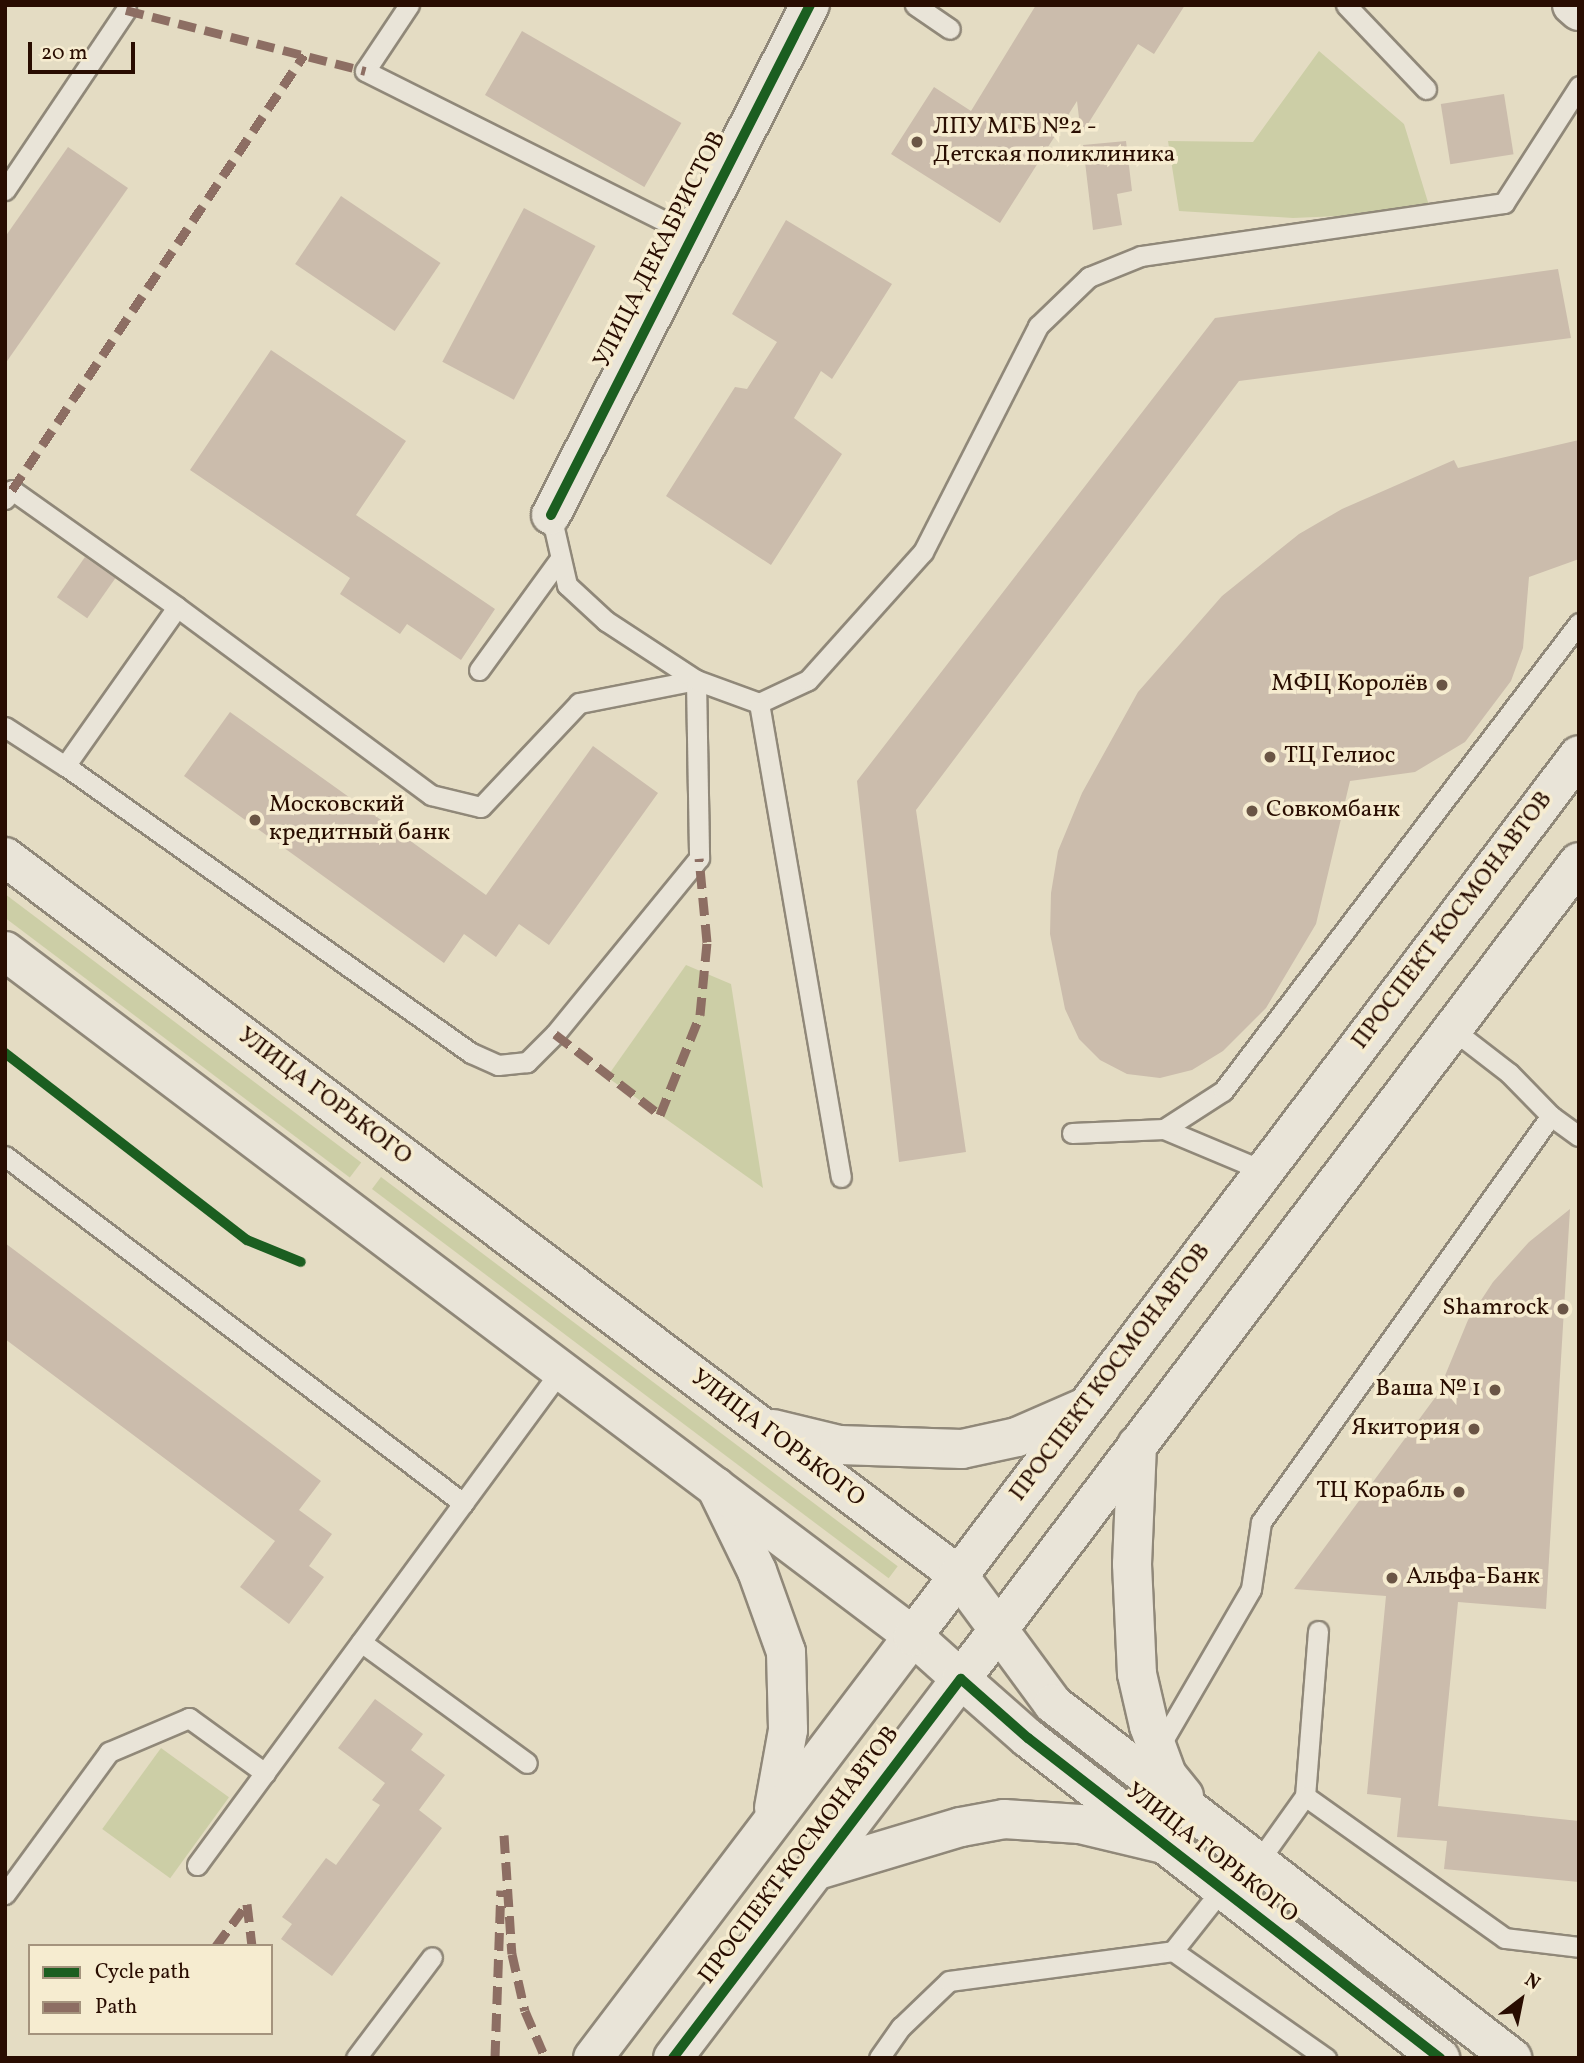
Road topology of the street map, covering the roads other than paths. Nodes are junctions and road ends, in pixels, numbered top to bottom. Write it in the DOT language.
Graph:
graph roads {
  1 [pos="409,5"];
  2 [pos="810,5"];
  3 [pos="915,5"];
  4 [pos="1346,5"];
  5 [pos="1572,5"];
  6 [pos="126,10"];
  7 [pos="1579,10"];
  8 [pos="950,29"];
  9 [pos="1579,86"];
  10 [pos="1426,89"];
  11 [pos="5,190"];
  12 [pos="692,235"];
  13 [pos="5,499"];
  14 [pos="551,515"];
  15 [pos="559,560"];
  16 [pos="177,607"];
  17 [pos="1579,623"];
  18 [pos="479,670"];
  19 [pos="696,680"];
  20 [pos="759,703"];
  21 [pos="5,727"];
  22 [pos="1579,755"];
  23 [pos="65,765"];
  24 [pos="5,857"];
  25 [pos="1579,862"];
  26 [pos="5,951"];
  27 [pos="1452,1029"];
  28 [pos="1551,1116"];
  29 [pos="1164,1129"];
  30 [pos="1072,1133"];
  31 [pos="1579,1136"];
  32 [pos="5,1156"];
  33 [pos="1264,1171"];
  34 [pos="841,1177"];
  35 [pos="561,1370"];
  36 [pos="1086,1406"];
  37 [pos="760,1426"];
  38 [pos="1138,1445"];
  39 [pos="716,1487"];
  40 [pos="463,1503"];
  41 [pos="958,1575"];
  42 [pos="998,1629"];
  43 [pos="1318,1631"];
  44 [pos="913,1636"];
  45 [pos="361,1642"];
  46 [pos="961,1679"];
  47 [pos="1158,1749"];
  48 [pos="527,1763"];
  49 [pos="265,1773"];
  50 [pos="1305,1796"];
  51 [pos="1200,1817"];
  52 [pos="770,1824"];
  53 [pos="1164,1844"];
  54 [pos="1258,1862"];
  55 [pos="197,1865"];
  56 [pos="814,1871"];
  57 [pos="1222,1889"];
  58 [pos="5,1894"];
  59 [pos="1579,1947"];
  60 [pos="1173,1951"];
  61 [pos="432,1957"];
  62 [pos="356,2058"];
  63 [pos="593,2058"];
  64 [pos="673,2058"];
  65 [pos="878,2058"];
  66 [pos="1326,2058"];
  67 [pos="1440,2058"];
  68 [pos="1512,2058"];
  1 -- 12 [label="lane"];
  2 -- 12 [label="main road, УЛИЦА ДЕКАБРИСТОВ"];
  3 -- 8 [label="lane"];
  4 -- 10 [label="lane"];
  5 -- 7 [label="main road"];
  6 -- 11 [label="lane"];
  9 -- 20 [label="lane"];
  12 -- 14 [label="main road, УЛИЦА ДЕКАБРИСТОВ"];
  13 -- 16 [label="lane"];
  14 -- 15 [label="lane"];
  15 -- 18 [label="lane"];
  15 -- 19 [label="lane"];
  16 -- 19 [label="lane"];
  16 -- 23 [label="lane"];
  17 -- 29 [label="lane"];
  19 -- 20 [label="lane"];
  19 -- 23 [label="lane"];
  20 -- 34 [label="lane"];
  21 -- 23 [label="lane"];
  22 -- 33 [label="main road, ПРОСПЕКТ КОСМОНАВТОВ"];
  24 -- 37 [label="main road, УЛИЦА ГОРЬКОГО"];
  25 -- 27 [label="main road, ПРОСПЕКТ КОСМОНАВТОВ"];
  26 -- 35 [label="main road, УЛИЦА ГОРЬКОГО"];
  27 -- 28 [label="lane"];
  27 -- 38 [label="main road, ПРОСПЕКТ КОСМОНАВТОВ"];
  28 -- 31 [label="lane"];
  28 -- 47 [label="lane"];
  29 -- 30 [label="lane"];
  29 -- 33 [label="lane"];
  32 -- 40 [label="lane"];
  33 -- 36 [label="main road, ПРОСПЕКТ КОСМОНАВТОВ"];
  35 -- 39 [label="main road, УЛИЦА ГОРЬКОГО"];
  35 -- 40 [label="lane"];
  36 -- 37 [label="main road"];
  36 -- 41 [label="main road, ПРОСПЕКТ КОСМОНАВТОВ"];
  37 -- 41 [label="main road, УЛИЦА ГОРЬКОГО"];
  38 -- 42 [label="main road, ПРОСПЕКТ КОСМОНАВТОВ"];
  38 -- 47 [label="main road"];
  39 -- 44 [label="main road, УЛИЦА ГОРЬКОГО"];
  39 -- 52 [label="main road"];
  40 -- 45 [label="lane"];
  41 -- 42 [label="main road, УЛИЦА ГОРЬКОГО"];
  41 -- 44 [label="main road, ПРОСПЕКТ КОСМОНАВТОВ"];
  42 -- 46 [label="main road, ПРОСПЕКТ КОСМОНАВТОВ"];
  42 -- 51 [label="main road, УЛИЦА ГОРЬКОГО"];
  43 -- 50 [label="lane"];
  44 -- 46 [label="main road, УЛИЦА ГОРЬКОГО"];
  44 -- 52 [label="main road, ПРОСПЕКТ КОСМОНАВТОВ"];
  45 -- 48 [label="lane"];
  45 -- 49 [label="lane"];
  46 -- 53 [label="main road, УЛИЦА ГОРЬКОГО"];
  46 -- 56 [label="main road, ПРОСПЕКТ КОСМОНАВТОВ"];
  47 -- 51 [label="main road"];
  49 -- 55 [label="lane"];
  49 -- 58 [label="lane"];
  50 -- 54 [label="lane"];
  50 -- 59 [label="lane"];
  51 -- 54 [label="main road, УЛИЦА ГОРЬКОГО"];
  52 -- 63 [label="main road, ПРОСПЕКТ КОСМОНАВТОВ"];
  53 -- 56 [label="main road"];
  53 -- 57 [label="main road, УЛИЦА ГОРЬКОГО"];
  54 -- 68 [label="main road, УЛИЦА ГОРЬКОГО"];
  56 -- 64 [label="main road, ПРОСПЕКТ КОСМОНАВТОВ"];
  57 -- 60 [label="lane"];
  57 -- 67 [label="main road, УЛИЦА ГОРЬКОГО"];
  60 -- 65 [label="lane"];
  60 -- 66 [label="lane"];
  61 -- 62 [label="lane"];
}
